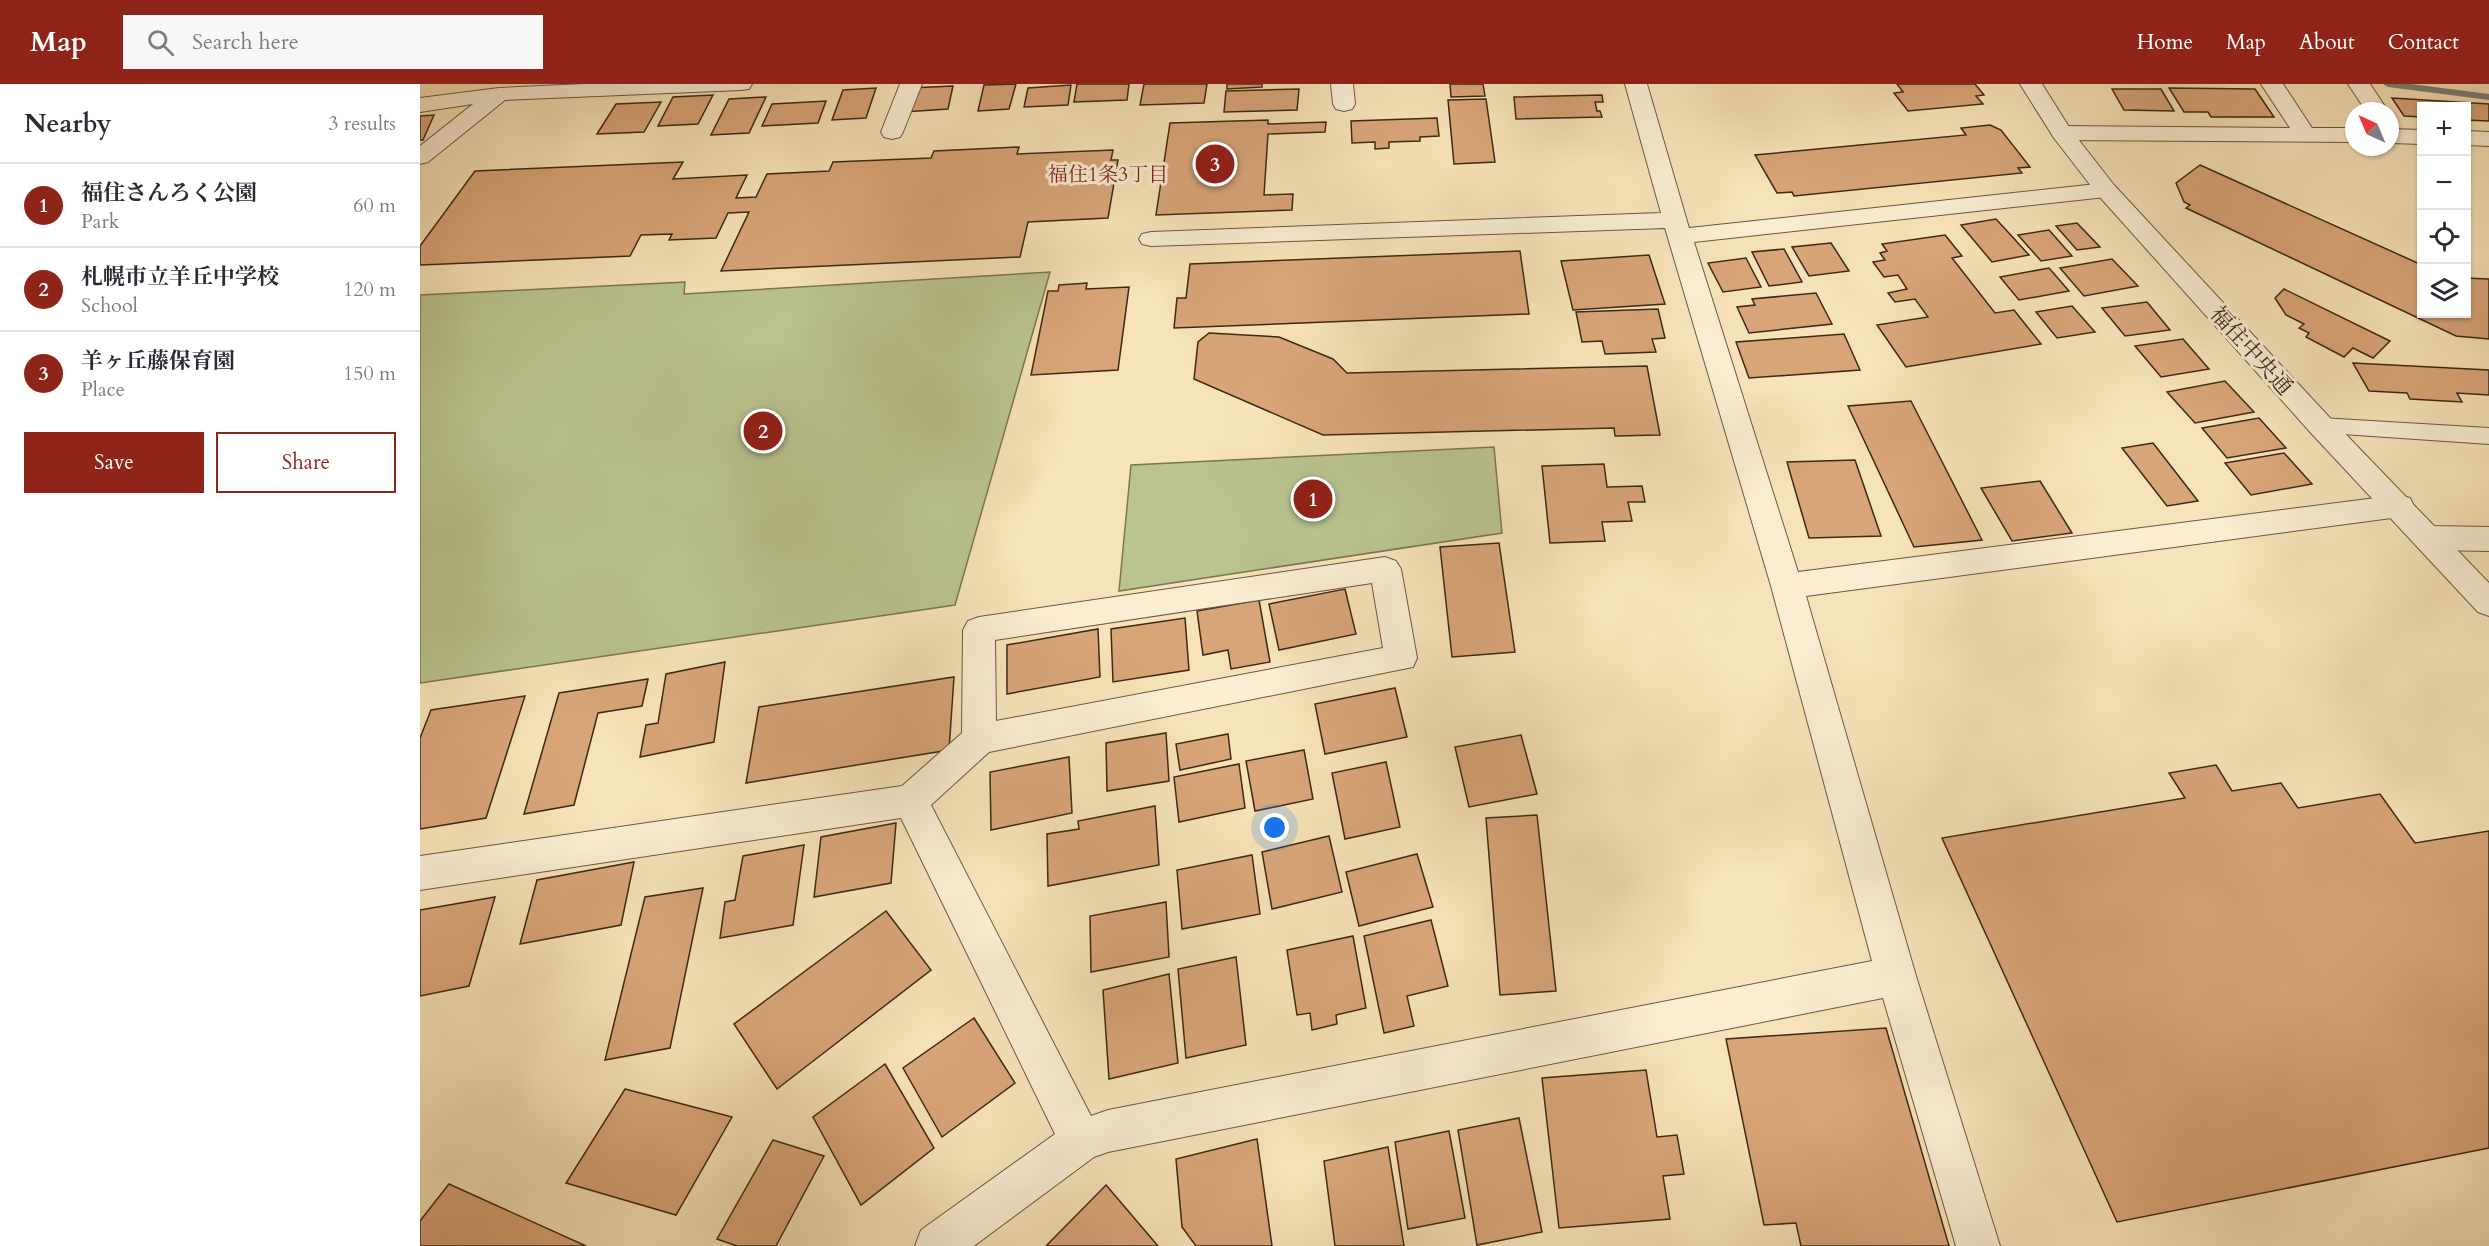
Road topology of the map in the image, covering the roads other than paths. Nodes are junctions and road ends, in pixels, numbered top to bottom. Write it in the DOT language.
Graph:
graph roads {
  1 [pos="741,84"];
  2 [pos="911,84"];
  3 [pos="1636,84"];
  4 [pos="2031,84"];
  5 [pos="2272,84"];
  6 [pos="2360,87"];
  7 [pos="505,89"];
  8 [pos="2371,102"];
  9 [pos="420,105"];
  10 [pos="892,132"];
  11 [pos="2062,133"];
  12 [pos="2305,134"];
  13 [pos="2345,135"];
  14 [pos="2399,135"];
  15 [pos="2417,137"];
  16 [pos="2471,138"];
  17 [pos="2489,139"];
  18 [pos="420,157"];
  19 [pos="2106,190"];
  20 [pos="1678,228"];
  21 [pos="1151,239"];
  22 [pos="2321,426"];
  23 [pos="2489,436"];
  24 [pos="2399,506"];
  25 [pos="2429,538"];
  26 [pos="2489,539"];
  27 [pos="1787,586"];
  28 [pos="2489,603"];
  29 [pos="979,739"];
  30 [pos="911,801"];
  31 [pos="420,873"];
  32 [pos="1896,976"];
  33 [pos="1081,1141"];
  34 [pos="937,1246"];
  35 [pos="1978,1246"];
  1 -- 7 [label="street"];
  2 -- 10 [label="street"];
  3 -- 20 [label="street"];
  4 -- 11 [label="street, 福住中央通"];
  5 -- 12 [label="street"];
  6 -- 8 [label="street"];
  7 -- 9 [label="street"];
  7 -- 18 [label="street"];
  11 -- 12 [label="street"];
  11 -- 19 [label="street, 福住中央通"];
  12 -- 13 [label="street"];
  14 -- 15 [label="street"];
  16 -- 17 [label="street"];
  19 -- 20 [label="street"];
  19 -- 22 [label="street, 福住中央通"];
  20 -- 21 [label="street"];
  20 -- 27 [label="street"];
  22 -- 23 [label="lane"];
  22 -- 24 [label="street, 福住中央通"];
  24 -- 25 [label="street, 福住中央通"];
  24 -- 27 [label="street"];
  25 -- 26 [label="street"];
  25 -- 28 [label="street, 福住中央通"];
  27 -- 32 [label="street"];
  29 -- 29 [label="street"];
  29 -- 30 [label="street"];
  30 -- 31 [label="street"];
  30 -- 33 [label="street"];
  32 -- 33 [label="street"];
  32 -- 35 [label="street"];
  33 -- 34 [label="street"];
}
